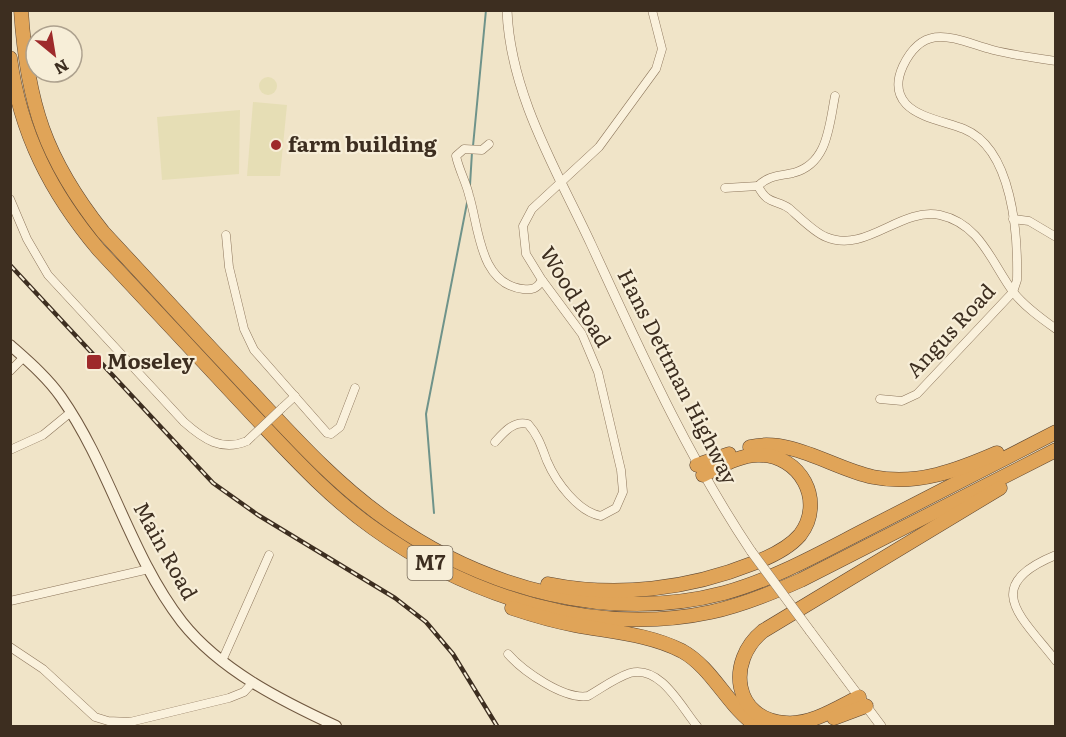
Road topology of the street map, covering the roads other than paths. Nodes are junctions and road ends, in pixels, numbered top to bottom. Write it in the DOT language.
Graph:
graph roads {
  1 [pos="21,10"];
  2 [pos="507,10"];
  3 [pos="652,10"];
  4 [pos="10,58"];
  5 [pos="1056,61"];
  6 [pos="835,96"];
  7 [pos="489,144"];
  8 [pos="562,182"];
  9 [pos="758,186"];
  10 [pos="725,188"];
  11 [pos="10,199"];
  12 [pos="1013,219"];
  13 [pos="226,235"];
  14 [pos="1056,237"];
  15 [pos="542,280"];
  16 [pos="1013,292"];
  17 [pos="1056,329"];
  18 [pos="10,345"];
  19 [pos="24,357"];
  20 [pos="10,371"];
  21 [pos="355,388"];
  22 [pos="295,396"];
  23 [pos="880,399"];
  24 [pos="71,412"];
  25 [pos="1056,424"];
  26 [pos="1056,432"];
  27 [pos="495,442"];
  28 [pos="10,450"];
  29 [pos="1056,451"];
  30 [pos="700,470"];
  31 [pos="396,543"];
  32 [pos="269,555"];
  33 [pos="1056,555"];
  34 [pos="462,563"];
  35 [pos="149,569"];
  36 [pos="10,600"];
  37 [pos="10,647"];
  38 [pos="508,654"];
  39 [pos="222,661"];
  40 [pos="1056,661"];
  41 [pos="253,682"];
  42 [pos="863,702"];
  43 [pos="100,723"];
  44 [pos="336,726"];
  45 [pos="697,726"];
  46 [pos="757,726"];
  47 [pos="813,726"];
  48 [pos="881,726"];
  1 -- 34 [label="highway, M7"];
  2 -- 8 [label="street, Hans Dettman Highway"];
  3 -- 8 [label="street, Wood Road"];
  4 -- 31 [label="highway, M7"];
  5 -- 12 [label="street"];
  6 -- 9 [label="street"];
  7 -- 15 [label="street"];
  8 -- 15 [label="street, Wood Road"];
  8 -- 30 [label="street, Hans Dettman Highway"];
  9 -- 10 [label="street"];
  9 -- 16 [label="street"];
  11 -- 22 [label="street, bridge"];
  12 -- 14 [label="street"];
  12 -- 16 [label="street"];
  13 -- 22 [label="street"];
  15 -- 27 [label="street, Wood Road"];
  16 -- 17 [label="street"];
  16 -- 23 [label="street, Angus Road"];
  18 -- 19 [label="main road, Main Road"];
  19 -- 20 [label="street"];
  19 -- 24 [label="main road, Main Road"];
  21 -- 22 [label="street"];
  24 -- 28 [label="street"];
  24 -- 35 [label="main road, Main Road"];
  25 -- 30 [label="highway"];
  26 -- 34 [label="highway, M7"];
  29 -- 31 [label="highway, M7"];
  29 -- 42 [label="highway"];
  30 -- 34 [label="highway"];
  30 -- 42 [label="street, Hans Dettman Highway, bridge"];
  31 -- 46 [label="highway"];
  32 -- 39 [label="street"];
  33 -- 40 [label="street"];
  35 -- 36 [label="street"];
  35 -- 39 [label="main road, Main Road"];
  37 -- 43 [label="street"];
  38 -- 45 [label="street"];
  39 -- 41 [label="main road, Main Road"];
  41 -- 43 [label="street"];
  41 -- 44 [label="main road, Main Road"];
  42 -- 47 [label="highway"];
  42 -- 48 [label="street, Hans Dettman Highway"];
}
